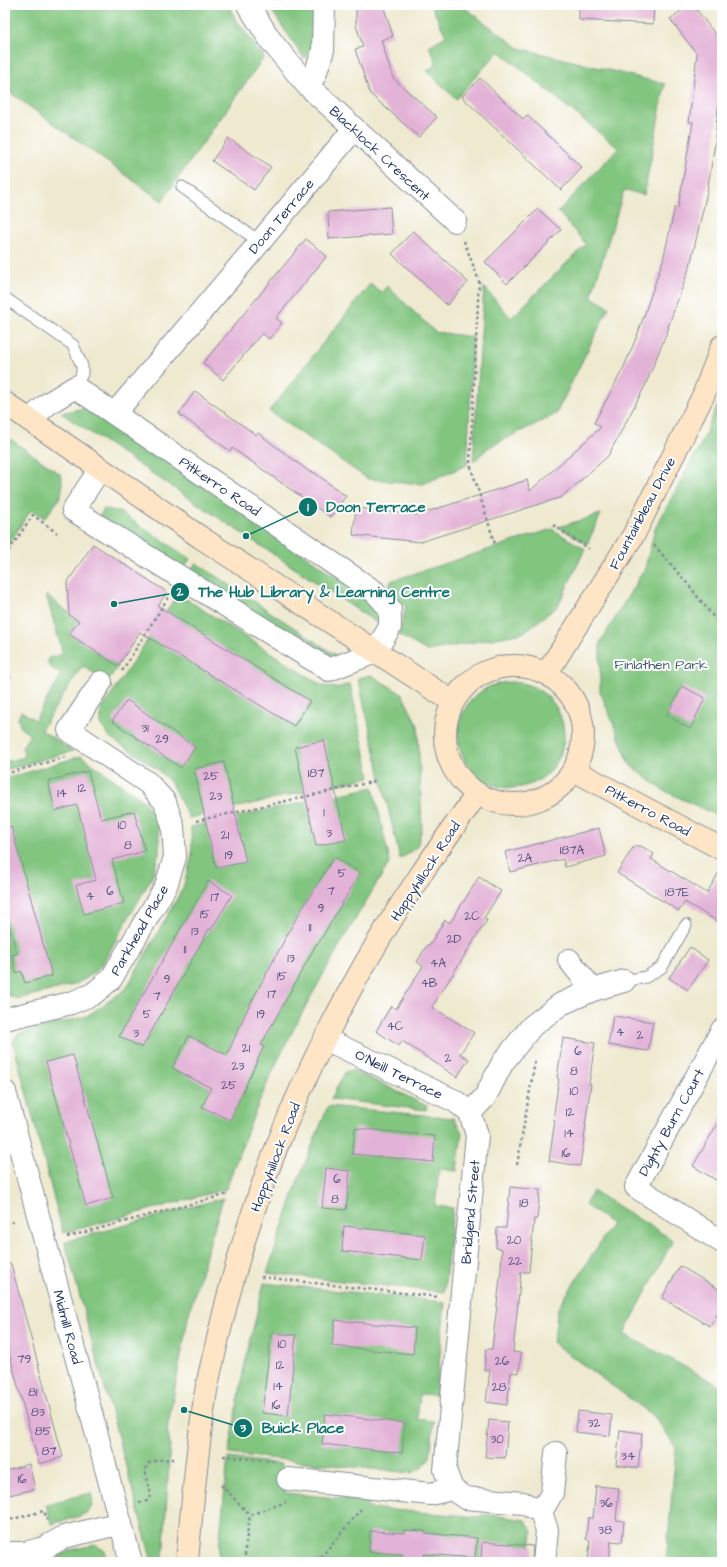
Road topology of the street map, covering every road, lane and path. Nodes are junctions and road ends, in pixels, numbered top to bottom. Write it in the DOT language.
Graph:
graph roads {
  1 [pos="248,5"];
  2 [pos="324,5"];
  3 [pos="306,84"];
  4 [pos="354,129"];
  5 [pos="182,187"];
  6 [pos="455,222"];
  7 [pos="260,242"];
  8 [pos="5,298"];
  9 [pos="722,346"];
  10 [pos="75,387"];
  11 [pos="5,403"];
  12 [pos="115,413"];
  13 [pos="29,420"];
  14 [pos="100,469"];
  15 [pos="553,525"];
  16 [pos="57,533"];
  17 [pos="634,534"];
  18 [pos="495,544"];
  19 [pos="589,549"];
  20 [pos="5,556"];
  21 [pos="181,578"];
  22 [pos="722,628"];
  23 [pos="375,652"];
  24 [pos="5,658"];
  25 [pos="547,673"];
  26 [pos="101,682"];
  27 [pos="5,685"];
  28 [pos="453,702"];
  29 [pos="86,742"];
  30 [pos="575,771"];
  31 [pos="5,774"];
  32 [pos="376,781"];
  33 [pos="477,794"];
  34 [pos="195,821"];
  35 [pos="722,849"];
  36 [pos="686,925"];
  37 [pos="569,960"];
  38 [pos="624,981"];
  39 [pos="592,990"];
  40 [pos="5,1019"];
  41 [pos="722,1030"];
  42 [pos="325,1039"];
  43 [pos="535,1059"];
  44 [pos="5,1092"];
  45 [pos="470,1113"];
  46 [pos="516,1165"];
  47 [pos="228,1194"];
  48 [pos="21,1220"];
  49 [pos="5,1224"];
  50 [pos="60,1238"];
  51 [pos="722,1242"];
  52 [pos="261,1277"];
  53 [pos="462,1299"];
  54 [pos="556,1453"];
  55 [pos="223,1456"];
  56 [pos="176,1459"];
  57 [pos="288,1479"];
  58 [pos="221,1485"];
  59 [pos="378,1489"];
  60 [pos="452,1489"];
  61 [pos="132,1504"];
  62 [pos="541,1512"];
  63 [pos="250,1515"];
  64 [pos="5,1521"];
  65 [pos="47,1522"];
  66 [pos="121,1523"];
  67 [pos="5,1553"];
  68 [pos="131,1562"];
  69 [pos="187,1562"];
  70 [pos="245,1562"];
  71 [pos="317,1562"];
  72 [pos="544,1562"];
  1 -- 3 [label="street, Blacklock Crescent"];
  2 -- 3 [label="street"];
  3 -- 4 [label="street, Blacklock Crescent"];
  4 -- 6 [label="street, Blacklock Crescent"];
  4 -- 7 [label="street, Doon Terrace"];
  5 -- 7 [label="lane"];
  6 -- 18 [label="path"];
  7 -- 12 [label="street, Doon Terrace"];
  8 -- 10 [label="lane"];
  9 -- 17 [label="street, Fountainbleau Drive"];
  10 -- 12 [label="street, Pitkerro Road"];
  10 -- 13 [label="street"];
  11 -- 13 [label="street"];
  12 -- 23 [label="street, Pitkerro Road"];
  13 -- 14 [label="street"];
  14 -- 21 [label="street"];
  14 -- 23 [label="street"];
  15 -- 19 [label="path"];
  16 -- 20 [label="path"];
  17 -- 22 [label="path"];
  17 -- 25 [label="street, Fountainbleau Drive"];
  21 -- 23 [label="street"];
  21 -- 26 [label="path"];
  23 -- 28 [label="street"];
  24 -- 27 [label="path"];
  25 -- 28 [label="street"];
  25 -- 30 [label="street"];
  26 -- 29 [label="street, Parkhead Place"];
  28 -- 33 [label="street"];
  29 -- 31 [label="path"];
  29 -- 40 [label="street, Parkhead Place"];
  30 -- 33 [label="street"];
  30 -- 35 [label="street, Pitkerro Road"];
  32 -- 34 [label="path"];
  33 -- 42 [label="street, Happyhillock Road"];
  36 -- 38 [label="lane"];
  37 -- 39 [label="street"];
  38 -- 39 [label="street"];
  39 -- 45 [label="street"];
  41 -- 51 [label="street, Dighty Burn Court"];
  42 -- 45 [label="street, O'Neill Terrace"];
  42 -- 69 [label="street, Happyhillock Road"];
  43 -- 46 [label="path"];
  44 -- 66 [label="street, Midmill Road"];
  45 -- 53 [label="street, Bridgend Street"];
  47 -- 50 [label="path"];
  48 -- 49 [label="path"];
  52 -- 53 [label="path"];
  53 -- 60 [label="street, Bridgend Street"];
  54 -- 62 [label="street"];
  55 -- 57 [label="path"];
  56 -- 61 [label="path"];
  57 -- 59 [label="street"];
  57 -- 63 [label="path"];
  58 -- 63 [label="path"];
  59 -- 60 [label="street"];
  59 -- 71 [label="path"];
  60 -- 62 [label="street"];
  62 -- 72 [label="street"];
  63 -- 70 [label="path"];
  64 -- 65 [label="path"];
  66 -- 67 [label="street"];
  66 -- 68 [label="street, Midmill Road"];
}
